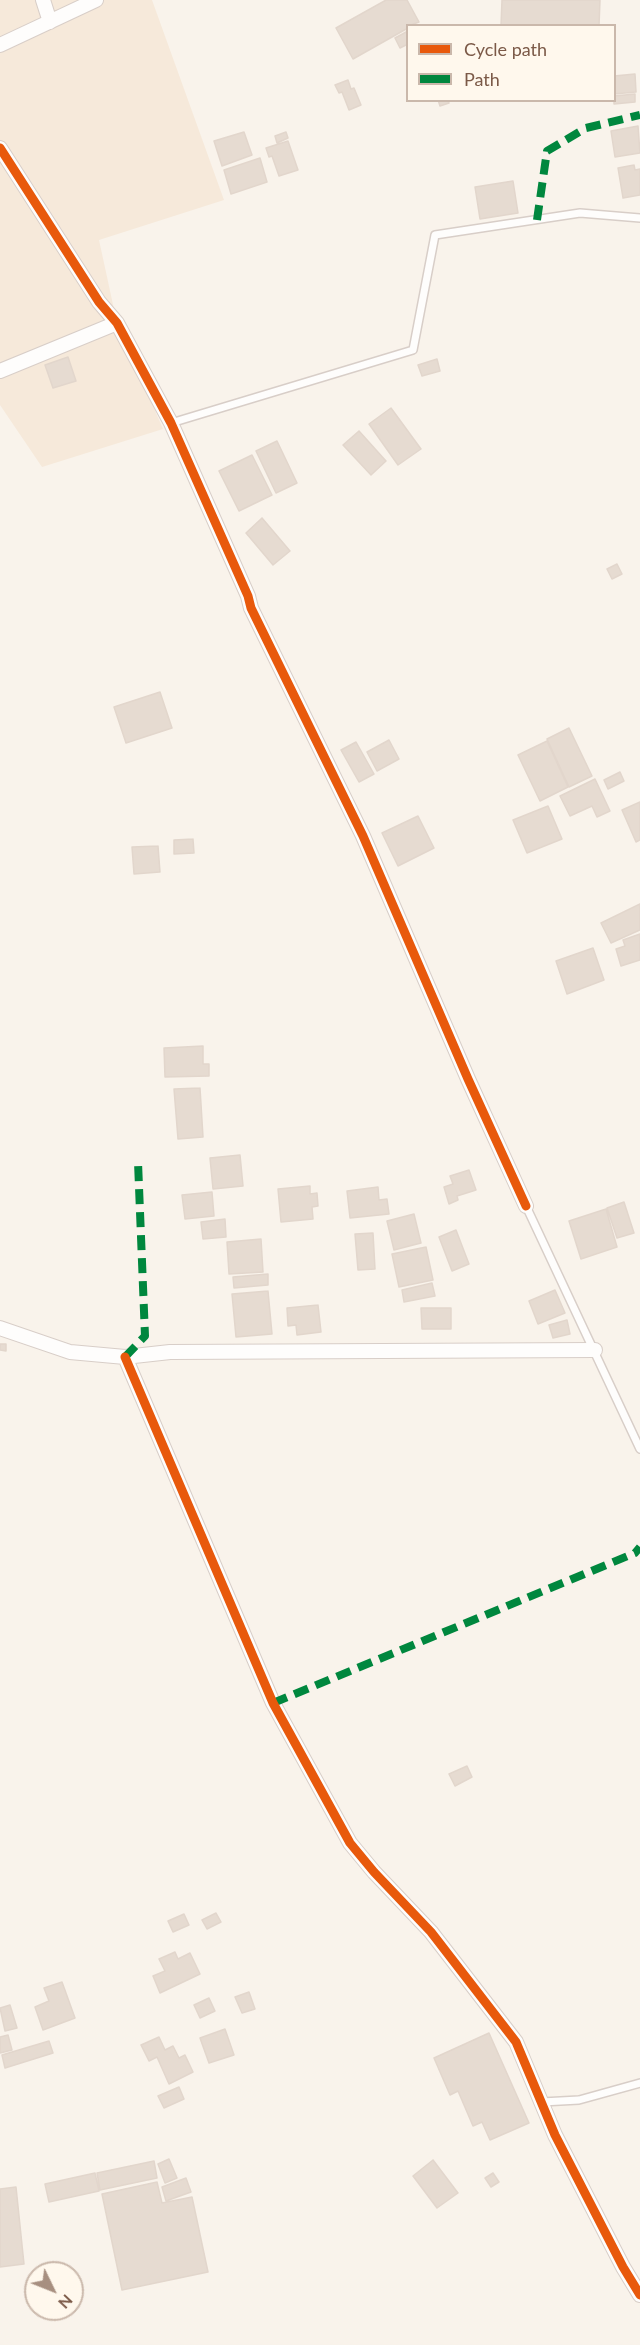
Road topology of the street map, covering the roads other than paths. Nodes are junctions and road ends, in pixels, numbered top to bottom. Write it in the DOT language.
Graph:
graph roads {
  1 [pos="43,0"];
  2 [pos="96,0"];
  3 [pos="50,22"];
  4 [pos="0,45"];
  5 [pos="0,148"];
  6 [pos="640,218"];
  7 [pos="117,323"];
  8 [pos="0,371"];
  9 [pos="171,423"];
  10 [pos="526,1206"];
  11 [pos="0,1328"];
  12 [pos="595,1350"];
  13 [pos="125,1357"];
  14 [pos="640,1449"];
  15 [pos="640,2083"];
  16 [pos="542,2102"];
  17 [pos="640,2295"];
  1 -- 3 [label="street"];
  2 -- 3 [label="street"];
  3 -- 4 [label="street"];
  5 -- 7 [label="street"];
  6 -- 9 [label="lane"];
  7 -- 8 [label="street"];
  7 -- 9 [label="street"];
  9 -- 10 [label="street"];
  10 -- 12 [label="lane"];
  11 -- 13 [label="street"];
  12 -- 13 [label="street"];
  12 -- 14 [label="lane"];
  13 -- 16 [label="street"];
  15 -- 16 [label="lane"];
  16 -- 17 [label="street"];
}
